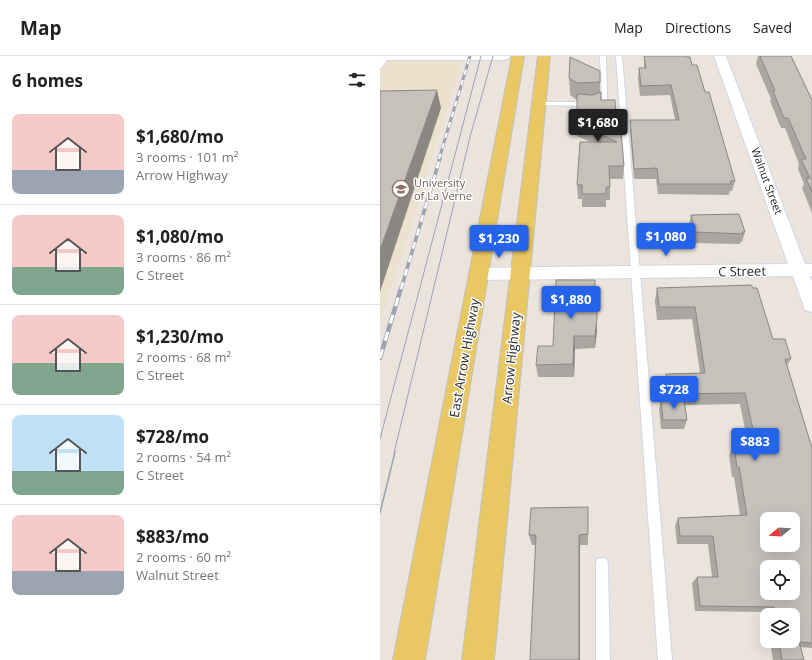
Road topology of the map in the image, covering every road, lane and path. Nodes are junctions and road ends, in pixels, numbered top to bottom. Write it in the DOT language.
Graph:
graph roads {
  1 [pos="380,56"];
  2 [pos="386,56"];
  3 [pos="504,56"];
  4 [pos="518,56"];
  5 [pos="544,56"];
  6 [pos="603,56"];
  7 [pos="619,56"];
  8 [pos="720,56"];
  9 [pos="380,66"];
  10 [pos="538,104"];
  11 [pos="806,270"];
  12 [pos="636,272"];
  13 [pos="520,273"];
  14 [pos="479,274"];
  15 [pos="812,306"];
  16 [pos="602,564"];
  17 [pos="409,660"];
  18 [pos="478,660"];
  19 [pos="603,660"];
  20 [pos="666,660"];
  1 -- 2 [label="street"];
  2 -- 3 [label="street"];
  2 -- 9 [label="lane"];
  4 -- 14 [label="main road, East Arrow Highway"];
  5 -- 10 [label="main road, Arrow Highway"];
  6 -- 10 [label="lane"];
  7 -- 12 [label="lane"];
  8 -- 11 [label="street, Walnut Street"];
  10 -- 13 [label="main road, Arrow Highway"];
  11 -- 12 [label="street, C Street"];
  11 -- 15 [label="street, Walnut Street"];
  12 -- 13 [label="street, C Street"];
  12 -- 20 [label="lane"];
  13 -- 14 [label="street, C Street"];
  13 -- 18 [label="main road, Arrow Highway"];
  14 -- 17 [label="main road, East Arrow Highway"];
  16 -- 19 [label="lane"];
}
